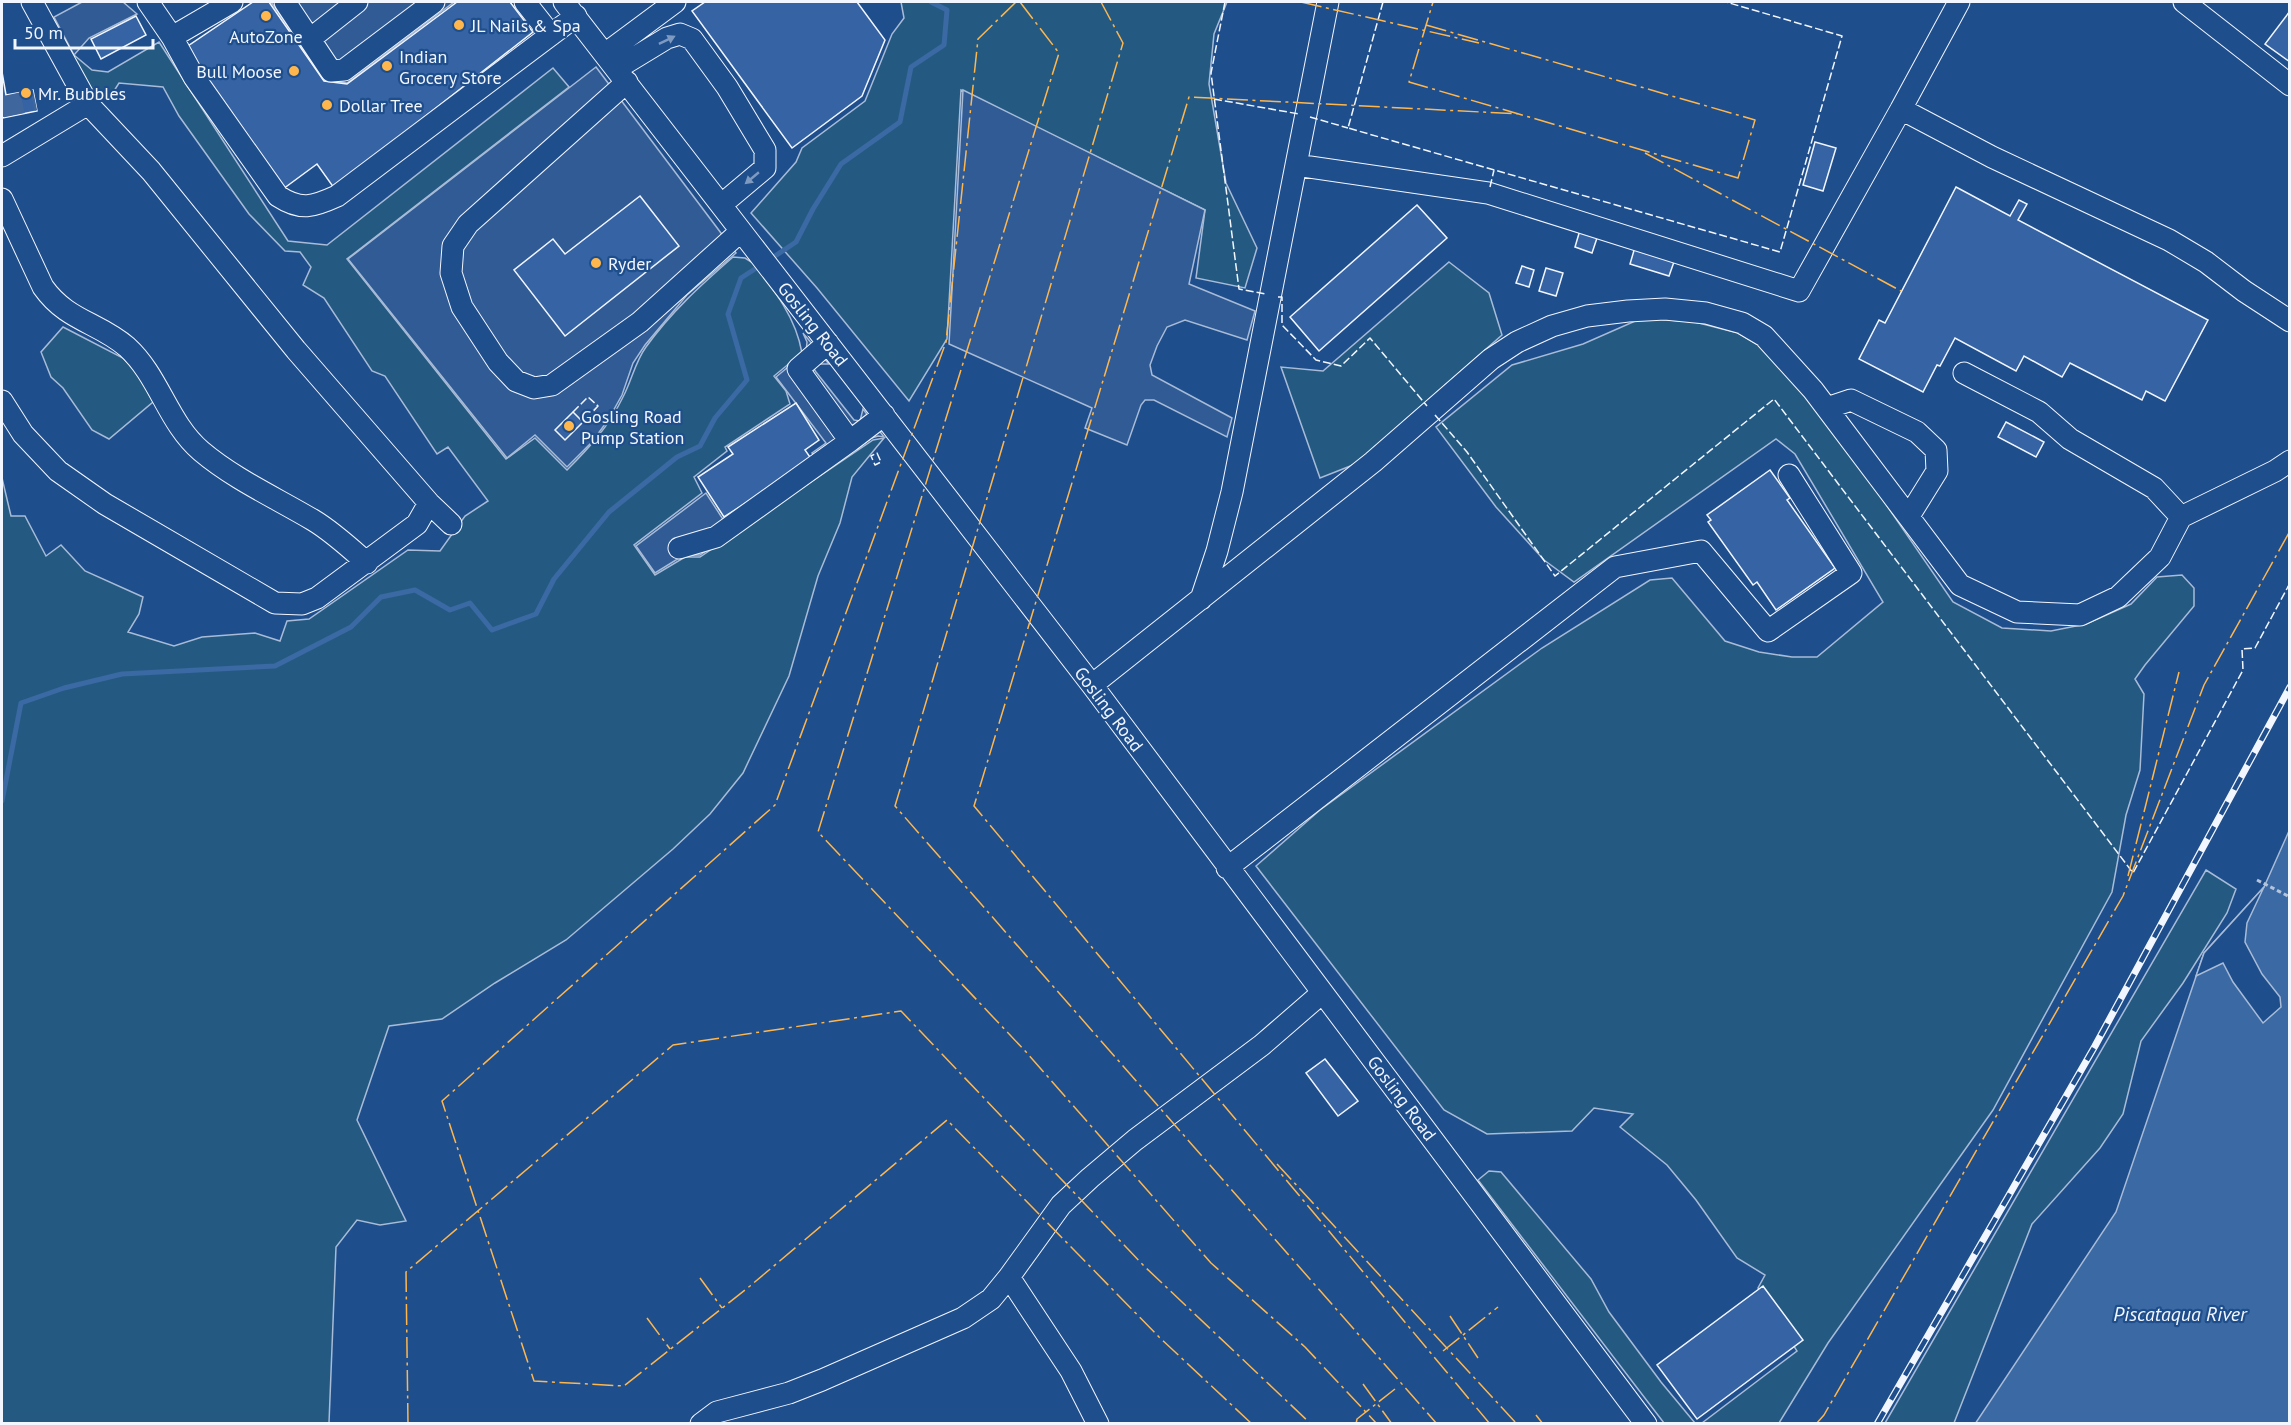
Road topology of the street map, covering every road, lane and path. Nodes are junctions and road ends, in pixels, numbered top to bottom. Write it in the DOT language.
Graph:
graph roads {
  1 [pos="32,2"];
  2 [pos="148,2"];
  3 [pos="232,2"];
  4 [pos="285,2"];
  5 [pos="357,2"];
  6 [pos="434,2"];
  7 [pos="525,2"];
  8 [pos="675,2"];
  9 [pos="1328,2"];
  10 [pos="1959,2"];
  11 [pos="2184,2"];
  12 [pos="570,9"];
  13 [pos="550,35"];
  14 [pos="172,37"];
  15 [pos="310,39"];
  16 [pos="616,68"];
  17 [pos="2289,85"];
  18 [pos="87,104"];
  19 [pos="1901,109"];
  20 [pos="2,156"];
  21 [pos="1296,165"];
  22 [pos="2,200"];
  23 [pos="721,205"];
  24 [pos="741,231"];
  25 [pos="2289,321"];
  26 [pos="828,343"];
  27 [pos="1964,373"];
  28 [pos="2,401"];
  29 [pos="1827,408"];
  30 [pos="884,415"];
  31 [pos="850,441"];
  32 [pos="2289,461"];
  33 [pos="1789,475"];
  34 [pos="429,503"];
  35 [pos="1909,516"];
  36 [pos="2181,517"];
  37 [pos="451,524"];
  38 [pos="679,548"];
  39 [pos="367,563"];
  40 [pos="1201,599"];
  41 [pos="1092,686"];
  42 [pos="1227,868"];
  43 [pos="2257,880"];
  44 [pos="2289,897"];
  45 [pos="1322,993"];
  46 [pos="1009,1278"];
  47 [pos="701,1424"];
  48 [pos="1098,1424"];
  49 [pos="1646,1424"];
  1 -- 18 [label="street"];
  2 -- 14 [label="street"];
  3 -- 14 [label="street"];
  4 -- 15 [label="street"];
  5 -- 15 [label="street"];
  6 -- 15 [label="street"];
  7 -- 13 [label="street"];
  8 -- 16 [label="street"];
  9 -- 21 [label="street"];
  10 -- 19 [label="street"];
  11 -- 17 [label="street"];
  12 -- 13 [label="street"];
  12 -- 16 [label="street, Gosling Road"];
  13 -- 14 [label="street"];
  16 -- 23 [label="street, Gosling Road"];
  16 -- 23 [label="street, one-way"];
  16 -- 24 [label="street"];
  18 -- 20 [label="street"];
  18 -- 34 [label="street"];
  19 -- 21 [label="street"];
  19 -- 25 [label="street"];
  21 -- 40 [label="street"];
  22 -- 39 [label="street"];
  23 -- 24 [label="street, Gosling Road"];
  24 -- 26 [label="street, Gosling Road"];
  26 -- 30 [label="street, Gosling Road"];
  26 -- 31 [label="street"];
  27 -- 36 [label="street"];
  28 -- 39 [label="street"];
  29 -- 35 [label="street"];
  29 -- 35 [label="street"];
  29 -- 40 [label="street"];
  30 -- 31 [label="street"];
  30 -- 41 [label="street, Gosling Road"];
  31 -- 38 [label="street"];
  32 -- 36 [label="street"];
  33 -- 42 [label="street"];
  34 -- 37 [label="street"];
  34 -- 39 [label="street"];
  35 -- 36 [label="street"];
  40 -- 41 [label="street"];
  41 -- 42 [label="street, Gosling Road"];
  42 -- 45 [label="street, Gosling Road"];
  43 -- 44 [label="path"];
  45 -- 46 [label="street"];
  45 -- 49 [label="street, Gosling Road"];
  46 -- 47 [label="street"];
  46 -- 48 [label="street"];
}
